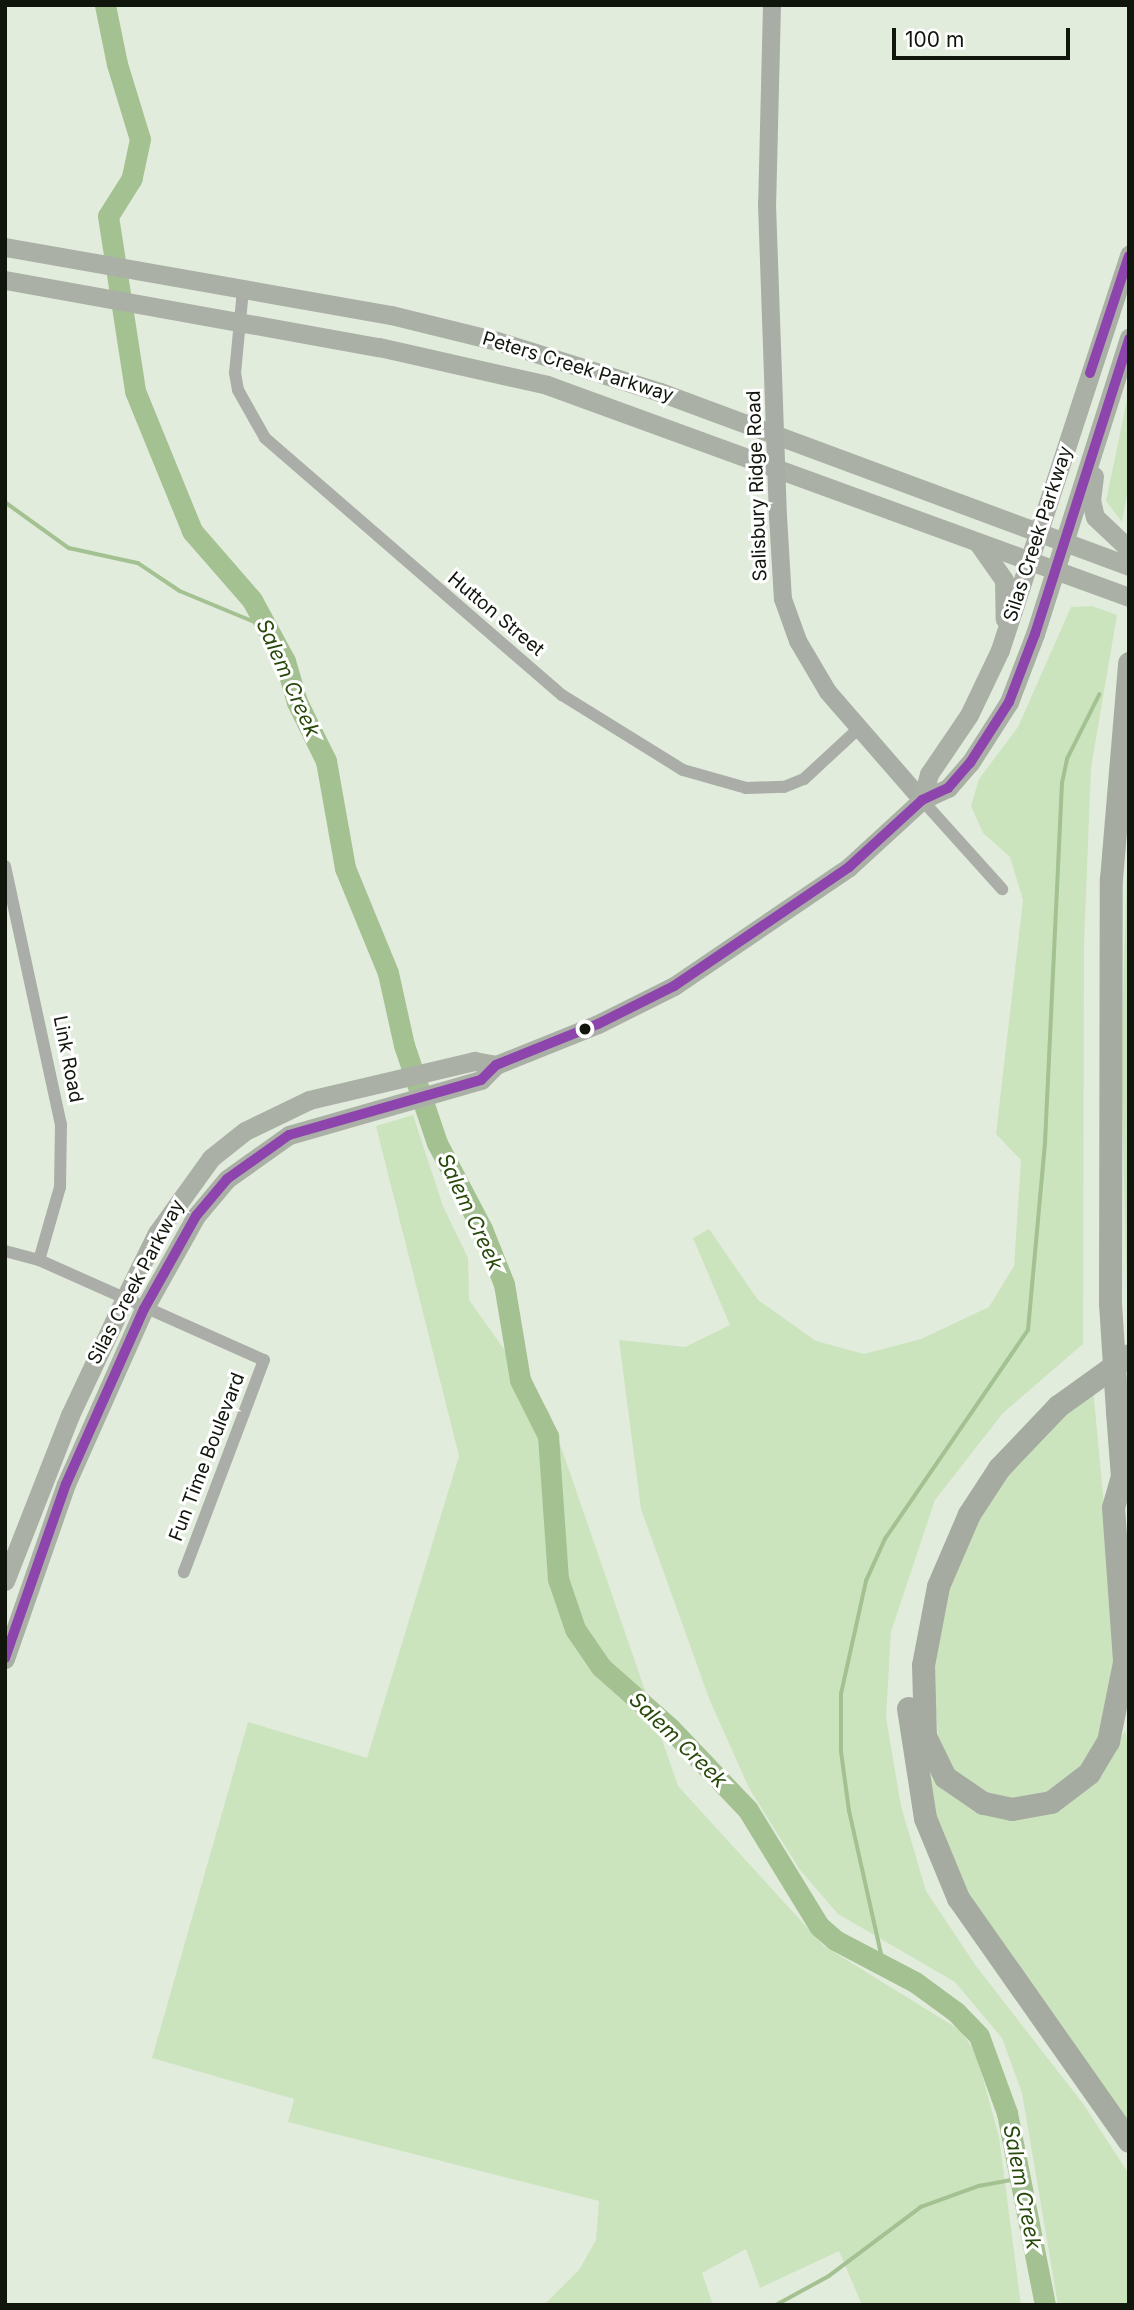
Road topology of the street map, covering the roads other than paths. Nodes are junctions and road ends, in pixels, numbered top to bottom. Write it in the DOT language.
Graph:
graph roads {
  1 [pos="772,5"];
  2 [pos="5,247"];
  3 [pos="1129,255"];
  4 [pos="5,281"];
  5 [pos="243,290"];
  6 [pos="238,321"];
  7 [pos="1129,338"];
  8 [pos="1104,416"];
  9 [pos="1040,533"];
  10 [pos="976,541"];
  11 [pos="1064,542"];
  12 [pos="1123,554"];
  13 [pos="1031,561"];
  14 [pos="1055,570"];
  15 [pos="1120,594"];
  16 [pos="1004,638"];
  17 [pos="1129,663"];
  18 [pos="859,728"];
  19 [pos="922,800"];
  20 [pos="5,866"];
  21 [pos="1002,888"];
  22 [pos="496,1065"];
  23 [pos="5,1251"];
  24 [pos="39,1260"];
  25 [pos="124,1300"];
  26 [pos="144,1309"];
  27 [pos="1129,1340"];
  28 [pos="1129,1355"];
  29 [pos="1122,1476"];
  30 [pos="1129,1549"];
  31 [pos="184,1572"];
  32 [pos="5,1581"];
  33 [pos="5,1658"];
  34 [pos="1129,2141"];
  1 -- 18 [label="street, Salisbury Ridge Road, bridge"];
  2 -- 5 [label="main road, Peters Creek Parkway"];
  3 -- 9 [label="main road, Silas Creek Parkway"];
  4 -- 6 [label="main road, Peters Creek Parkway"];
  5 -- 6 [label="street, Hutton Street"];
  5 -- 9 [label="main road, Peters Creek Parkway"];
  6 -- 10 [label="main road, Peters Creek Parkway"];
  6 -- 18 [label="street, Hutton Street"];
  7 -- 8 [label="main road, Silas Creek Parkway"];
  8 -- 11 [label="main road, Silas Creek Parkway"];
  8 -- 12 [label="main road"];
  9 -- 11 [label="main road, Peters Creek Parkway"];
  9 -- 13 [label="main road, Silas Creek Parkway"];
  10 -- 13 [label="main road, Peters Creek Parkway"];
  10 -- 16 [label="main road"];
  11 -- 12 [label="main road, Peters Creek Parkway"];
  11 -- 14 [label="main road, Silas Creek Parkway"];
  13 -- 14 [label="main road, Peters Creek Parkway"];
  13 -- 16 [label="main road, Silas Creek Parkway"];
  14 -- 15 [label="main road, Peters Creek Parkway"];
  14 -- 19 [label="main road, Silas Creek Parkway"];
  16 -- 19 [label="main road, Silas Creek Parkway"];
  17 -- 29 [label="highway, bridge"];
  18 -- 19 [label="street, Salisbury Ridge Road"];
  19 -- 21 [label="street, Salisbury Ridge Road"];
  19 -- 22 [label="main road, Silas Creek Parkway"];
  20 -- 24 [label="street, Link Road"];
  22 -- 25 [label="main road, Silas Creek Parkway"];
  22 -- 26 [label="main road, Silas Creek Parkway"];
  23 -- 24 [label="street"];
  24 -- 25 [label="street"];
  25 -- 26 [label="street"];
  25 -- 32 [label="main road, Silas Creek Parkway"];
  26 -- 31 [label="street, Fun Time Boulevard"];
  26 -- 33 [label="main road, Silas Creek Parkway"];
  27 -- 34 [label="highway"];
  28 -- 29 [label="highway"];
  29 -- 30 [label="highway"];
}
